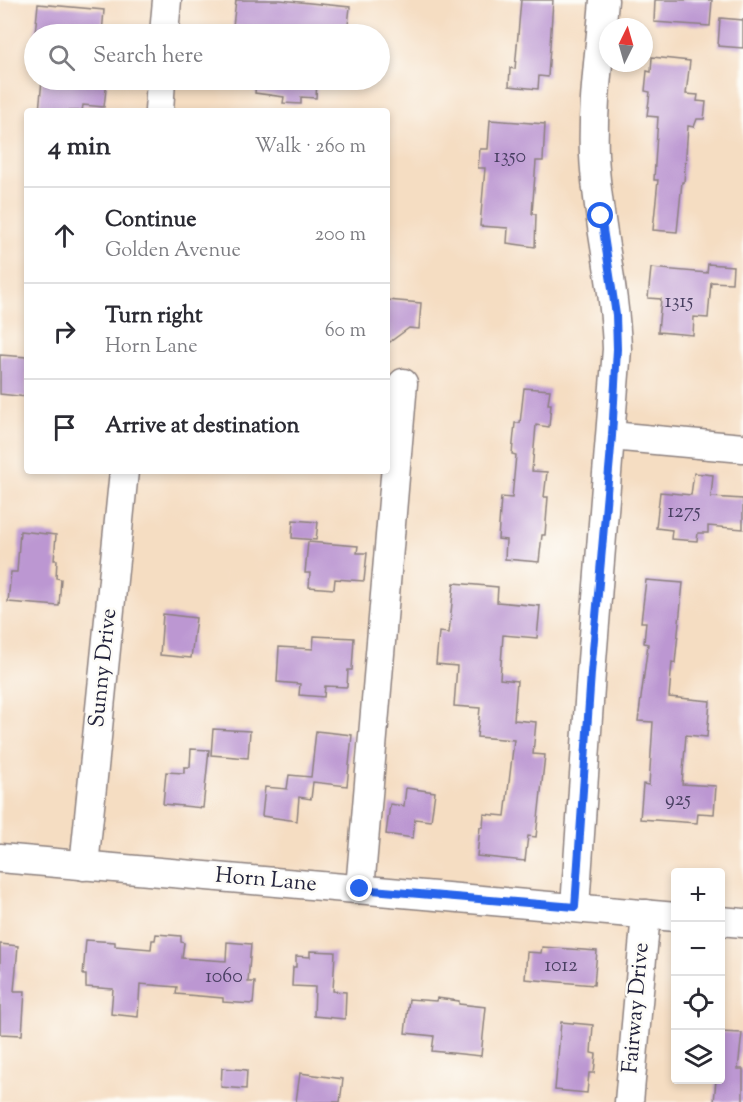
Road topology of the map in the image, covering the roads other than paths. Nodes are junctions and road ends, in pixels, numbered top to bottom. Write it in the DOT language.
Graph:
graph roads {
  1 [pos="167,0"];
  2 [pos="604,0"];
  3 [pos="165,24"];
  4 [pos="160,90"];
  5 [pos="159,108"];
  6 [pos="403,383"];
  7 [pos="612,436"];
  8 [pos="743,448"];
  9 [pos="124,474"];
  10 [pos="0,858"];
  11 [pos="84,866"];
  12 [pos="360,889"];
  13 [pos="575,907"];
  14 [pos="645,914"];
  15 [pos="671,917"];
  16 [pos="725,921"];
  17 [pos="743,923"];
  18 [pos="629,1102"];
  1 -- 3 [label="street"];
  2 -- 7 [label="street"];
  4 -- 5 [label="street"];
  6 -- 12 [label="street"];
  7 -- 8 [label="street"];
  7 -- 13 [label="street"];
  9 -- 11 [label="street, Sunny Drive"];
  10 -- 11 [label="street, Horn Lane"];
  11 -- 12 [label="street, Horn Lane"];
  12 -- 13 [label="street, Horn Lane"];
  13 -- 14 [label="street, Horn Lane"];
  14 -- 15 [label="street, Horn Lane"];
  14 -- 18 [label="street, Fairway Drive"];
  16 -- 17 [label="street"];
}
